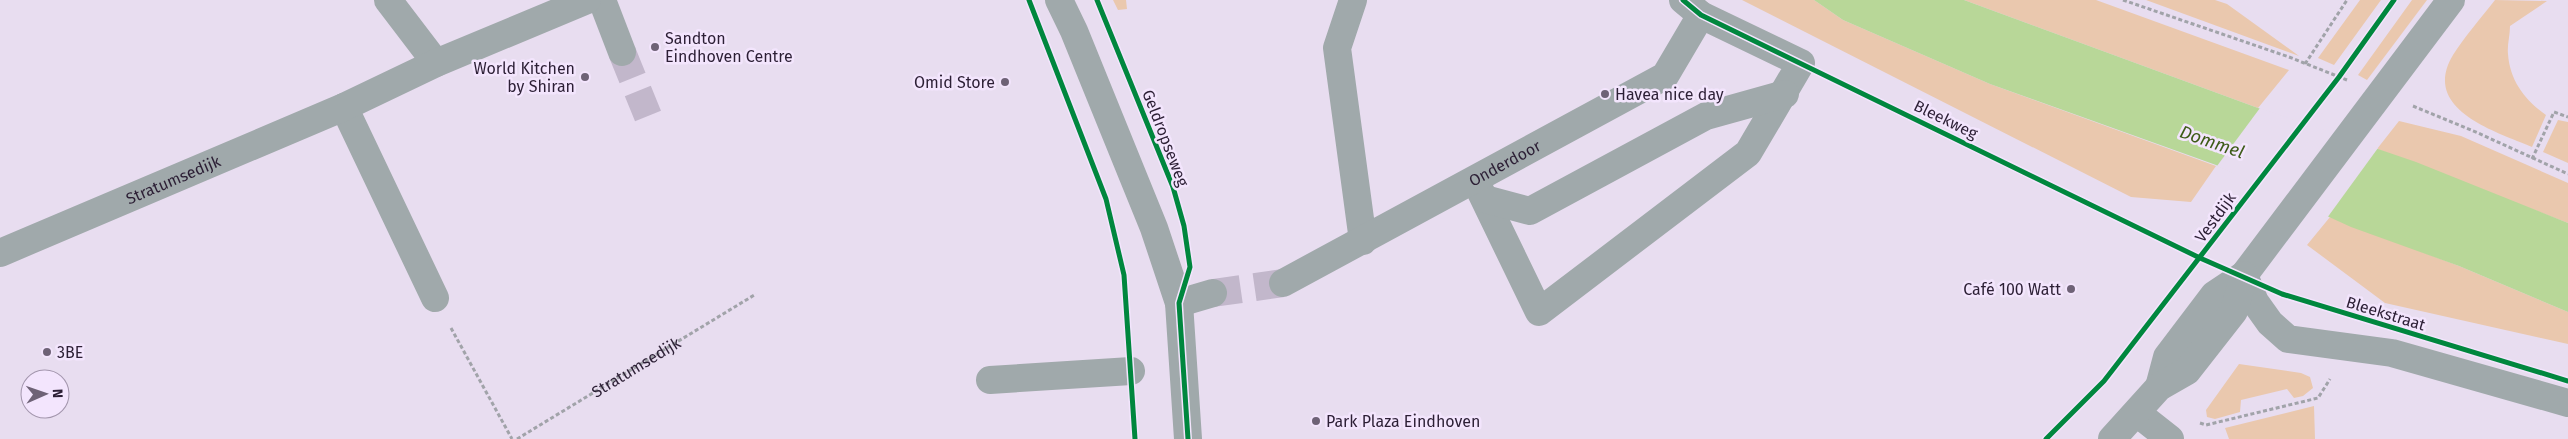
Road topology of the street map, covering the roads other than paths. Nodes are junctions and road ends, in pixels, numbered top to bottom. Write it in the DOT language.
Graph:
graph roads {
  1 [pos="388,0"];
  2 [pos="587,0"];
  3 [pos="602,0"];
  4 [pos="1059,0"];
  5 [pos="1353,0"];
  6 [pos="2451,0"];
  7 [pos="1692,8"];
  8 [pos="622,52"];
  9 [pos="436,63"];
  10 [pos="1785,94"];
  11 [pos="344,107"];
  12 [pos="1480,190"];
  13 [pos="1530,211"];
  14 [pos="1363,241"];
  15 [pos="1510,251"];
  16 [pos="0,253"];
  17 [pos="2244,275"];
  18 [pos="1283,283"];
  19 [pos="1213,293"];
  20 [pos="436,298"];
  21 [pos="1179,303"];
  22 [pos="1131,371"];
  23 [pos="990,380"];
  24 [pos="2568,404"];
  25 [pos="2138,413"];
  26 [pos="1188,439"];
  27 [pos="2112,439"];
  28 [pos="2170,439"];
  1 -- 9 [label="street"];
  2 -- 9 [label="street, Stratumsedijk"];
  3 -- 8 [label="street"];
  4 -- 21 [label="street"];
  5 -- 14 [label="street"];
  6 -- 17 [label="street"];
  7 -- 10 [label="street"];
  7 -- 12 [label="street, Onderdoor"];
  9 -- 11 [label="street, Stratumsedijk"];
  10 -- 13 [label="street"];
  10 -- 15 [label="street"];
  11 -- 16 [label="street, Stratumsedijk"];
  11 -- 20 [label="street"];
  12 -- 13 [label="street"];
  12 -- 14 [label="street, Onderdoor"];
  12 -- 15 [label="street"];
  13 -- 15 [label="street"];
  14 -- 18 [label="street, Onderdoor"];
  17 -- 24 [label="street"];
  17 -- 25 [label="street"];
  19 -- 21 [label="street"];
  21 -- 26 [label="street"];
  22 -- 23 [label="street"];
  25 -- 27 [label="street"];
  25 -- 28 [label="street"];
}
